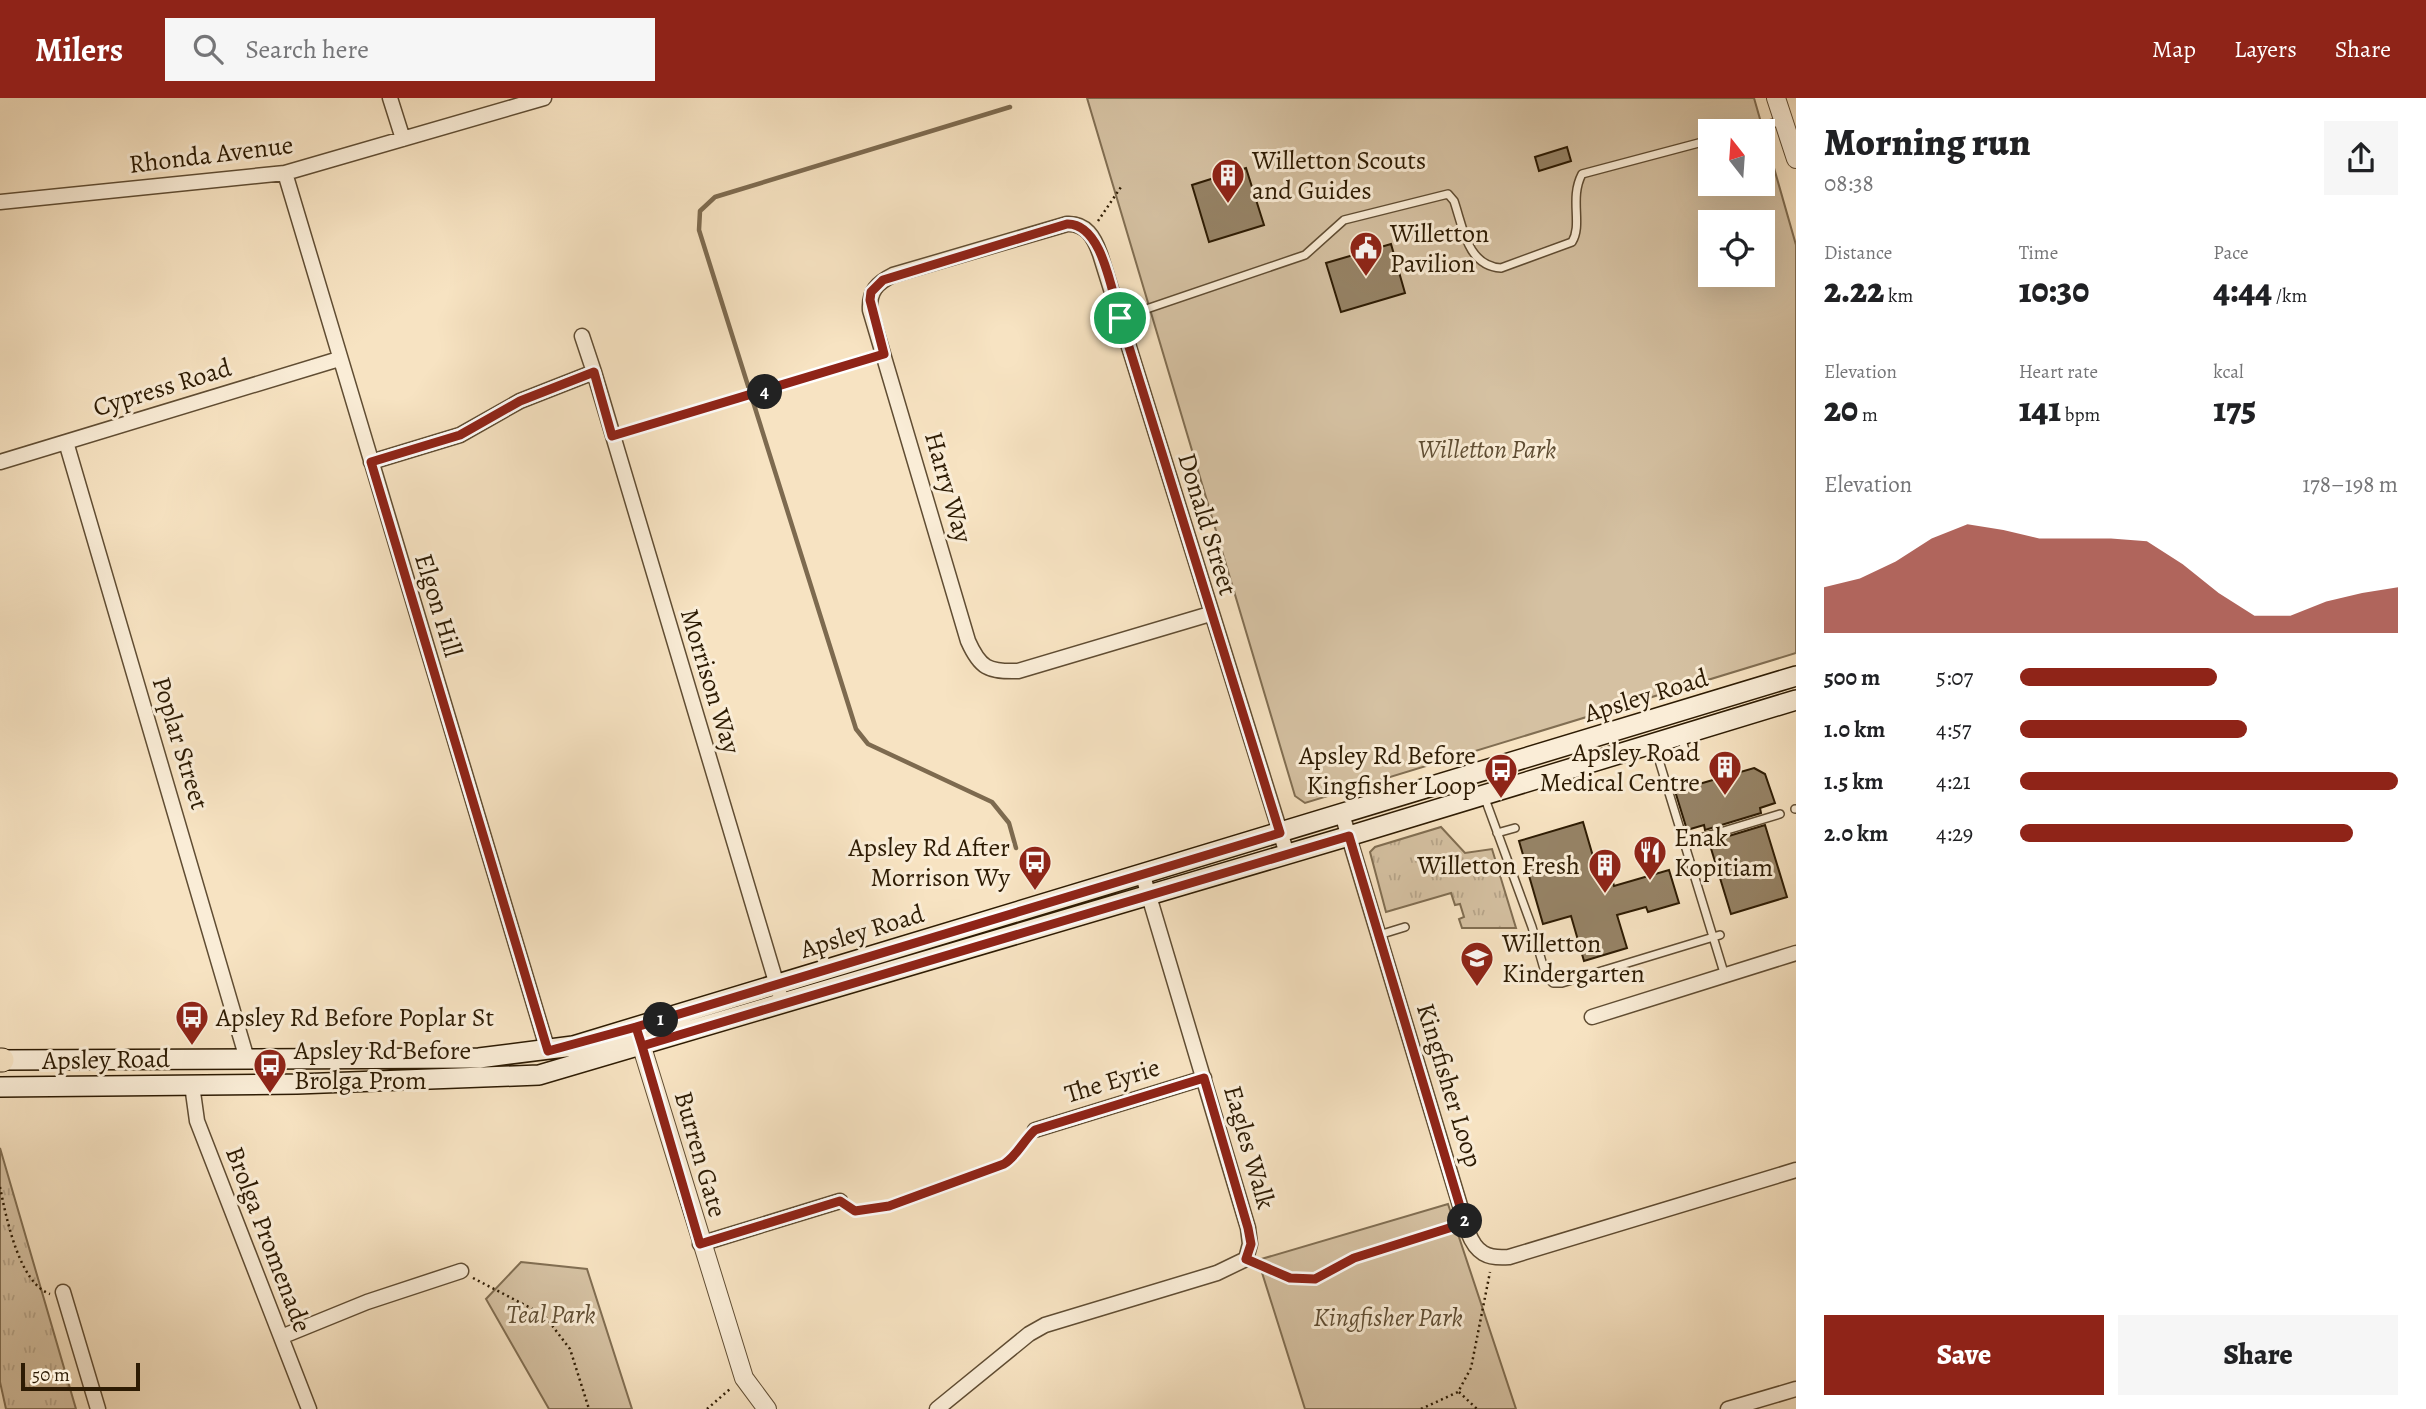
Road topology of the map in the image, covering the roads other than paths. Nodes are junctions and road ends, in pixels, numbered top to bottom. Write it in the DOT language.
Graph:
graph roads {
  1 [pos="390,98"];
  2 [pos="544,98"];
  3 [pos="1776,98"];
  4 [pos="1783,121"];
  5 [pos="1775,123"];
  6 [pos="403,139"];
  7 [pos="1698,143"];
  8 [pos="1796,159"];
  9 [pos="285,173"];
  10 [pos="0,202"];
  11 [pos="1067,224"];
  12 [pos="1120,318"];
  13 [pos="582,336"];
  14 [pos="339,359"];
  15 [pos="594,372"];
  16 [pos="66,442"];
  17 [pos="371,462"];
  18 [pos="0,463"];
  19 [pos="1210,614"];
  20 [pos="1795,681"];
  21 [pos="1796,700"];
  22 [pos="1681,735"];
  23 [pos="1654,743"];
  24 [pos="1688,757"];
  25 [pos="1583,765"];
  26 [pos="1588,784"];
  27 [pos="1483,795"];
  28 [pos="1342,814"];
  29 [pos="1780,814"];
  30 [pos="1515,828"];
  31 [pos="1280,833"];
  32 [pos="1497,834"];
  33 [pos="1349,836"];
  34 [pos="1684,843"];
  35 [pos="1287,854"];
  36 [pos="1145,886"];
  37 [pos="1405,927"];
  38 [pos="1379,935"];
  39 [pos="1716,936"];
  40 [pos="1796,953"];
  41 [pos="1725,976"];
  42 [pos="780,994"];
  43 [pos="1592,1017"];
  44 [pos="639,1037"];
  45 [pos="548,1051"];
  46 [pos="247,1059"];
  47 [pos="1,1060"];
  48 [pos="1204,1078"];
  49 [pos="192,1085"];
  50 [pos="0,1087"];
  51 [pos="1035,1130"];
  52 [pos="1796,1170"];
  53 [pos="840,1201"];
  54 [pos="700,1244"];
  55 [pos="461,1271"];
  56 [pos="64,1292"];
  57 [pos="281,1337"];
  58 [pos="1796,1389"];
  59 [pos="97,1409"];
  60 [pos="309,1409"];
  61 [pos="767,1409"];
  62 [pos="937,1409"];
  63 [pos="1728,1409"];
  1 -- 6 [label="street"];
  2 -- 6 [label="street, Rhonda Avenue"];
  3 -- 4 [label="street"];
  4 -- 5 [label="lane"];
  4 -- 8 [label="street"];
  6 -- 9 [label="street, Rhonda Avenue"];
  7 -- 12 [label="lane"];
  9 -- 10 [label="street, Rhonda Avenue"];
  9 -- 14 [label="street, Elgon Hill"];
  11 -- 12 [label="street, Donald Street"];
  11 -- 19 [label="street, Harry Way"];
  12 -- 19 [label="street, Donald Street"];
  13 -- 15 [label="street, Morrison Way"];
  14 -- 16 [label="street, Cypress Road"];
  14 -- 17 [label="street, Elgon Hill"];
  15 -- 17 [label="street"];
  15 -- 42 [label="street, Morrison Way"];
  16 -- 18 [label="street, Cypress Road"];
  16 -- 46 [label="street, Poplar Street"];
  17 -- 45 [label="street, Elgon Hill"];
  19 -- 31 [label="street, Donald Street"];
  20 -- 28 [label="main road, Apsley Road"];
  21 -- 22 [label="main road, Apsley Road"];
  22 -- 23 [label="main road, Apsley Road"];
  22 -- 24 [label="lane"];
  23 -- 25 [label="main road, Apsley Road"];
  23 -- 34 [label="lane"];
  25 -- 26 [label="lane"];
  25 -- 27 [label="main road, Apsley Road"];
  27 -- 32 [label="lane"];
  27 -- 33 [label="main road, Apsley Road"];
  28 -- 31 [label="main road, Apsley Road"];
  28 -- 33 [label="street, Kingfisher Loop"];
  29 -- 34 [label="lane"];
  30 -- 32 [label="lane"];
  31 -- 35 [label="street, Donald Street"];
  31 -- 36 [label="main road, Apsley Road"];
  32 -- 39 [label="lane"];
  33 -- 35 [label="main road, Apsley Road"];
  33 -- 38 [label="street, Kingfisher Loop"];
  34 -- 39 [label="lane"];
  35 -- 36 [label="main road, Apsley Road"];
  36 -- 42 [label="main road, Apsley Road"];
  36 -- 48 [label="street, Eagles Walk"];
  37 -- 38 [label="lane"];
  38 -- 52 [label="street, Kingfisher Loop"];
  39 -- 41 [label="lane"];
  40 -- 41 [label="street"];
  41 -- 43 [label="street"];
  42 -- 44 [label="main road, Apsley Road"];
  44 -- 45 [label="main road, Apsley Road"];
  44 -- 49 [label="main road, Apsley Road"];
  44 -- 54 [label="street, Burren Gate"];
  45 -- 46 [label="main road, Apsley Road"];
  46 -- 47 [label="main road, Apsley Road"];
  48 -- 51 [label="street, The Eyrie"];
  48 -- 62 [label="street, Eagles Walk"];
  49 -- 50 [label="main road, Apsley Road"];
  49 -- 57 [label="street, Brolga Promenade"];
  53 -- 54 [label="street"];
  54 -- 61 [label="street, Burren Gate"];
  55 -- 57 [label="street"];
  56 -- 59 [label="street"];
  57 -- 60 [label="street, Brolga Promenade"];
  58 -- 63 [label="street"];
}
